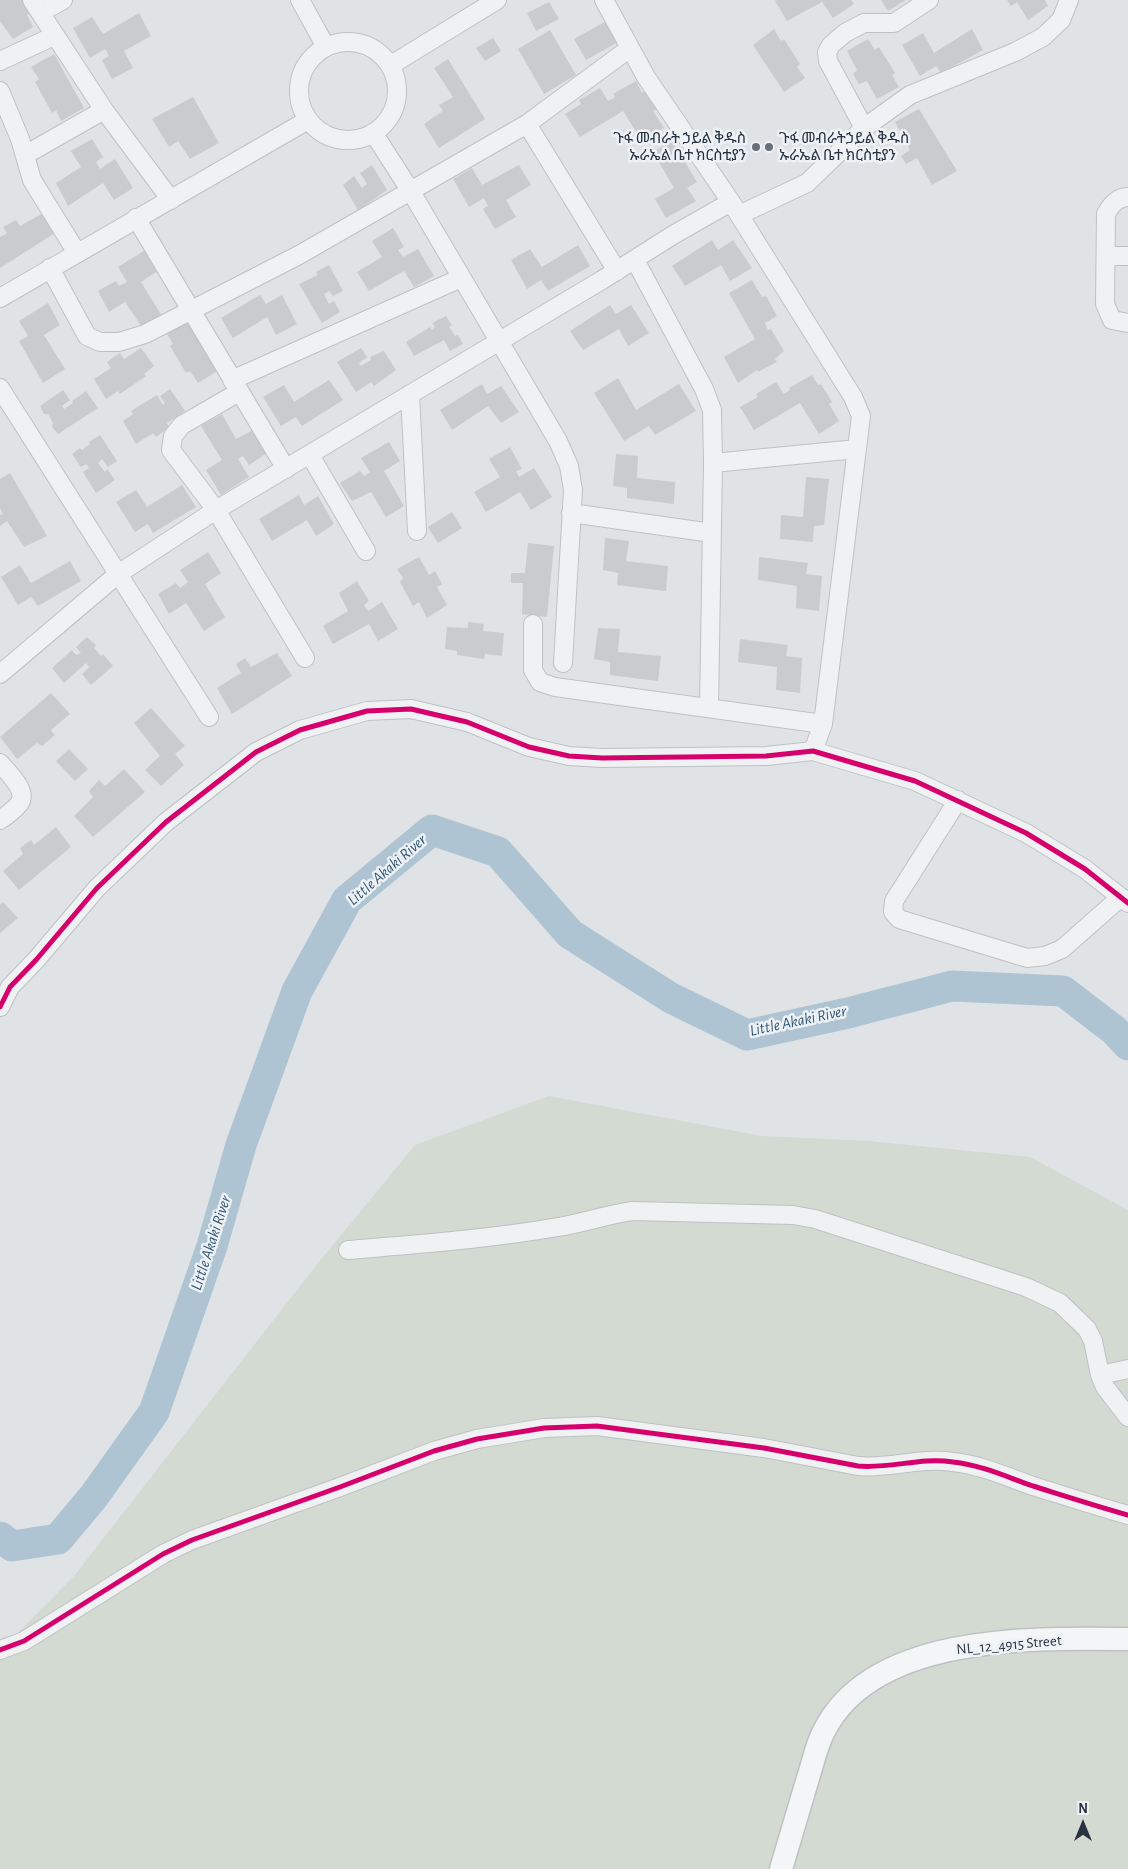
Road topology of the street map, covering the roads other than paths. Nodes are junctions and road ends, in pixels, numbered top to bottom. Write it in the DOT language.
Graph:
graph roads {
  1 [pos="63,0"];
  2 [pos="300,0"];
  3 [pos="497,0"];
  4 [pos="604,0"];
  5 [pos="929,0"];
  6 [pos="1069,0"];
  7 [pos="37,6"];
  8 [pos="54,36"];
  9 [pos="326,47"];
  10 [pos="630,48"];
  11 [pos="0,61"];
  12 [pos="391,65"];
  13 [pos="0,92"];
  14 [pos="104,110"];
  15 [pos="308,120"];
  16 [pos="528,124"];
  17 [pos="864,128"];
  18 [pos="374,134"];
  19 [pos="25,155"];
  20 [pos="410,190"];
  21 [pos="1128,197"];
  22 [pos="171,200"];
  23 [pos="735,208"];
  24 [pos="136,218"];
  25 [pos="77,253"];
  26 [pos="1106,256"];
  27 [pos="1128,256"];
  28 [pos="635,260"];
  29 [pos="50,268"];
  30 [pos="617,271"];
  31 [pos="461,278"];
  32 [pos="0,298"];
  33 [pos="190,310"];
  34 [pos="1128,323"];
  35 [pos="499,341"];
  36 [pos="236,386"];
  37 [pos="0,388"];
  38 [pos="410,394"];
  39 [pos="857,449"];
  40 [pos="310,455"];
  41 [pos="713,463"];
  42 [pos="286,469"];
  43 [pos="216,510"];
  44 [pos="571,513"];
  45 [pos="417,531"];
  46 [pos="712,533"];
  47 [pos="366,551"];
  48 [pos="118,574"];
  49 [pos="533,624"];
  50 [pos="306,658"];
  51 [pos="563,663"];
  52 [pos="0,674"];
  53 [pos="709,708"];
  54 [pos="209,717"];
  55 [pos="823,724"];
  56 [pos="813,751"];
  57 [pos="0,763"];
  58 [pos="958,800"];
  59 [pos="0,820"];
  60 [pos="1124,900"];
  61 [pos="0,1007"];
  62 [pos="348,1250"];
  63 [pos="1128,1369"];
  64 [pos="1100,1375"];
  65 [pos="1128,1417"];
  66 [pos="1128,1515"];
  67 [pos="1128,1639"];
  68 [pos="1128,1649"];
  69 [pos="0,1650"];
  70 [pos="781,1869"];
  71 [pos="789,1869"];
  1 -- 7 [label="street"];
  2 -- 9 [label="street"];
  3 -- 12 [label="street"];
  4 -- 10 [label="street"];
  5 -- 17 [label="street"];
  6 -- 17 [label="street"];
  7 -- 8 [label="street"];
  8 -- 11 [label="street"];
  8 -- 14 [label="street"];
  9 -- 12 [label="street"];
  9 -- 15 [label="street"];
  10 -- 16 [label="street"];
  10 -- 23 [label="street"];
  12 -- 18 [label="street"];
  13 -- 19 [label="street"];
  14 -- 19 [label="street"];
  14 -- 22 [label="street"];
  15 -- 18 [label="street"];
  15 -- 22 [label="street"];
  16 -- 20 [label="street"];
  16 -- 30 [label="street"];
  17 -- 23 [label="street"];
  18 -- 20 [label="street"];
  19 -- 25 [label="street"];
  20 -- 31 [label="street"];
  20 -- 33 [label="street"];
  21 -- 26 [label="street"];
  22 -- 24 [label="street"];
  23 -- 28 [label="street"];
  23 -- 39 [label="street"];
  24 -- 25 [label="street"];
  24 -- 33 [label="street"];
  25 -- 29 [label="street"];
  26 -- 27 [label="street"];
  26 -- 34 [label="street"];
  28 -- 30 [label="street"];
  28 -- 41 [label="street"];
  29 -- 32 [label="street"];
  29 -- 33 [label="street"];
  30 -- 35 [label="street"];
  31 -- 35 [label="street"];
  31 -- 36 [label="street"];
  33 -- 36 [label="street"];
  35 -- 38 [label="street"];
  35 -- 44 [label="street"];
  36 -- 42 [label="street"];
  36 -- 43 [label="street"];
  37 -- 48 [label="street"];
  38 -- 40 [label="street"];
  38 -- 45 [label="street"];
  39 -- 41 [label="street"];
  39 -- 55 [label="street"];
  40 -- 42 [label="street"];
  40 -- 47 [label="street"];
  41 -- 46 [label="street"];
  42 -- 43 [label="street"];
  43 -- 48 [label="street"];
  43 -- 50 [label="street"];
  44 -- 46 [label="street"];
  44 -- 51 [label="street"];
  46 -- 53 [label="street"];
  48 -- 52 [label="street"];
  48 -- 54 [label="street"];
  49 -- 53 [label="street"];
  53 -- 55 [label="street"];
  55 -- 56 [label="street"];
  56 -- 58 [label="street"];
  56 -- 61 [label="street"];
  57 -- 59 [label="street"];
  58 -- 60 [label="street"];
  58 -- 60 [label="street"];
  62 -- 64 [label="street"];
  63 -- 64 [label="street"];
  64 -- 65 [label="street"];
  66 -- 69 [label="street"];
  67 -- 70 [label="main road, NL_12_4915 Street"];
  68 -- 71 [label="main road, NL_12_4915 Street"];
}
